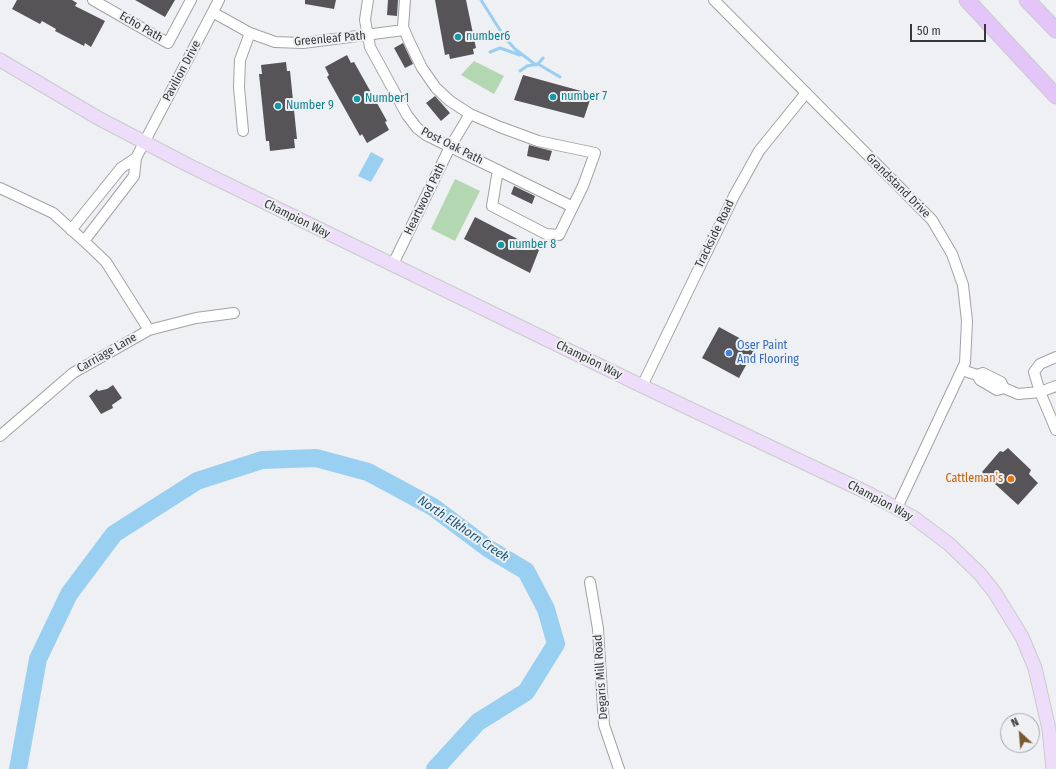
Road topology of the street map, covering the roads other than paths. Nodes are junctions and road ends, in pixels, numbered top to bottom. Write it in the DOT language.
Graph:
graph roads {
  1 [pos="93,0"];
  2 [pos="191,0"];
  3 [pos="219,0"];
  4 [pos="368,0"];
  5 [pos="405,0"];
  6 [pos="714,0"];
  7 [pos="967,0"];
  8 [pos="971,0"];
  9 [pos="1026,0"];
  10 [pos="214,13"];
  11 [pos="404,30"];
  12 [pos="1056,30"];
  13 [pos="250,33"];
  14 [pos="369,36"];
  15 [pos="0,60"];
  16 [pos="1056,86"];
  17 [pos="806,93"];
  18 [pos="1056,96"];
  19 [pos="470,114"];
  20 [pos="243,131"];
  21 [pos="145,142"];
  22 [pos="450,147"];
  23 [pos="136,158"];
  24 [pos="498,170"];
  25 [pos="0,188"];
  26 [pos="571,206"];
  27 [pos="71,230"];
  28 [pos="84,241"];
  29 [pos="393,264"];
  30 [pos="234,313"];
  31 [pos="149,330"];
  32 [pos="1056,357"];
  33 [pos="962,370"];
  34 [pos="642,386"];
  35 [pos="1056,386"];
  36 [pos="1040,392"];
  37 [pos="1056,430"];
  38 [pos="0,436"];
  39 [pos="897,508"];
  40 [pos="590,582"];
  41 [pos="1052,729"];
  42 [pos="619,769"];
  43 [pos="1053,769"];
  1 -- 2 [label="street, Echo Path"];
  3 -- 10 [label="street, Pavilion Drive"];
  4 -- 14 [label="street, Post Oak Path"];
  5 -- 11 [label="street"];
  6 -- 17 [label="street, Grandstand Drive"];
  7 -- 18 [label="highway"];
  8 -- 16 [label="highway"];
  9 -- 12 [label="highway"];
  10 -- 13 [label="street, Greenleaf Path"];
  10 -- 21 [label="street, Pavilion Drive"];
  11 -- 14 [label="street, Greenleaf Path"];
  11 -- 19 [label="street"];
  13 -- 14 [label="street, Greenleaf Path"];
  13 -- 20 [label="street"];
  14 -- 22 [label="street, Post Oak Path"];
  15 -- 21 [label="main road, Champion Way"];
  17 -- 33 [label="street, Grandstand Drive"];
  17 -- 34 [label="street, Trackside Road"];
  19 -- 22 [label="street, Heartwood Path"];
  19 -- 26 [label="street"];
  21 -- 23 [label="street, Pavilion Drive"];
  21 -- 29 [label="main road, Champion Way"];
  22 -- 24 [label="street, Post Oak Path"];
  22 -- 29 [label="street, Heartwood Path"];
  23 -- 27 [label="street"];
  23 -- 28 [label="street"];
  24 -- 26 [label="street, Post Oak Path"];
  24 -- 26 [label="street"];
  25 -- 27 [label="street"];
  27 -- 28 [label="street"];
  28 -- 31 [label="street"];
  29 -- 34 [label="main road, Champion Way"];
  30 -- 31 [label="street, Carriage Lane"];
  31 -- 38 [label="street, Carriage Lane"];
  32 -- 36 [label="street"];
  33 -- 36 [label="street"];
  33 -- 39 [label="street, Grandstand Drive"];
  34 -- 39 [label="main road, Champion Way"];
  35 -- 36 [label="street"];
  36 -- 37 [label="street"];
  39 -- 41 [label="main road, Champion Way"];
  40 -- 42 [label="street, Degaris Mill Road"];
  41 -- 43 [label="main road, Champion Way"];
}
